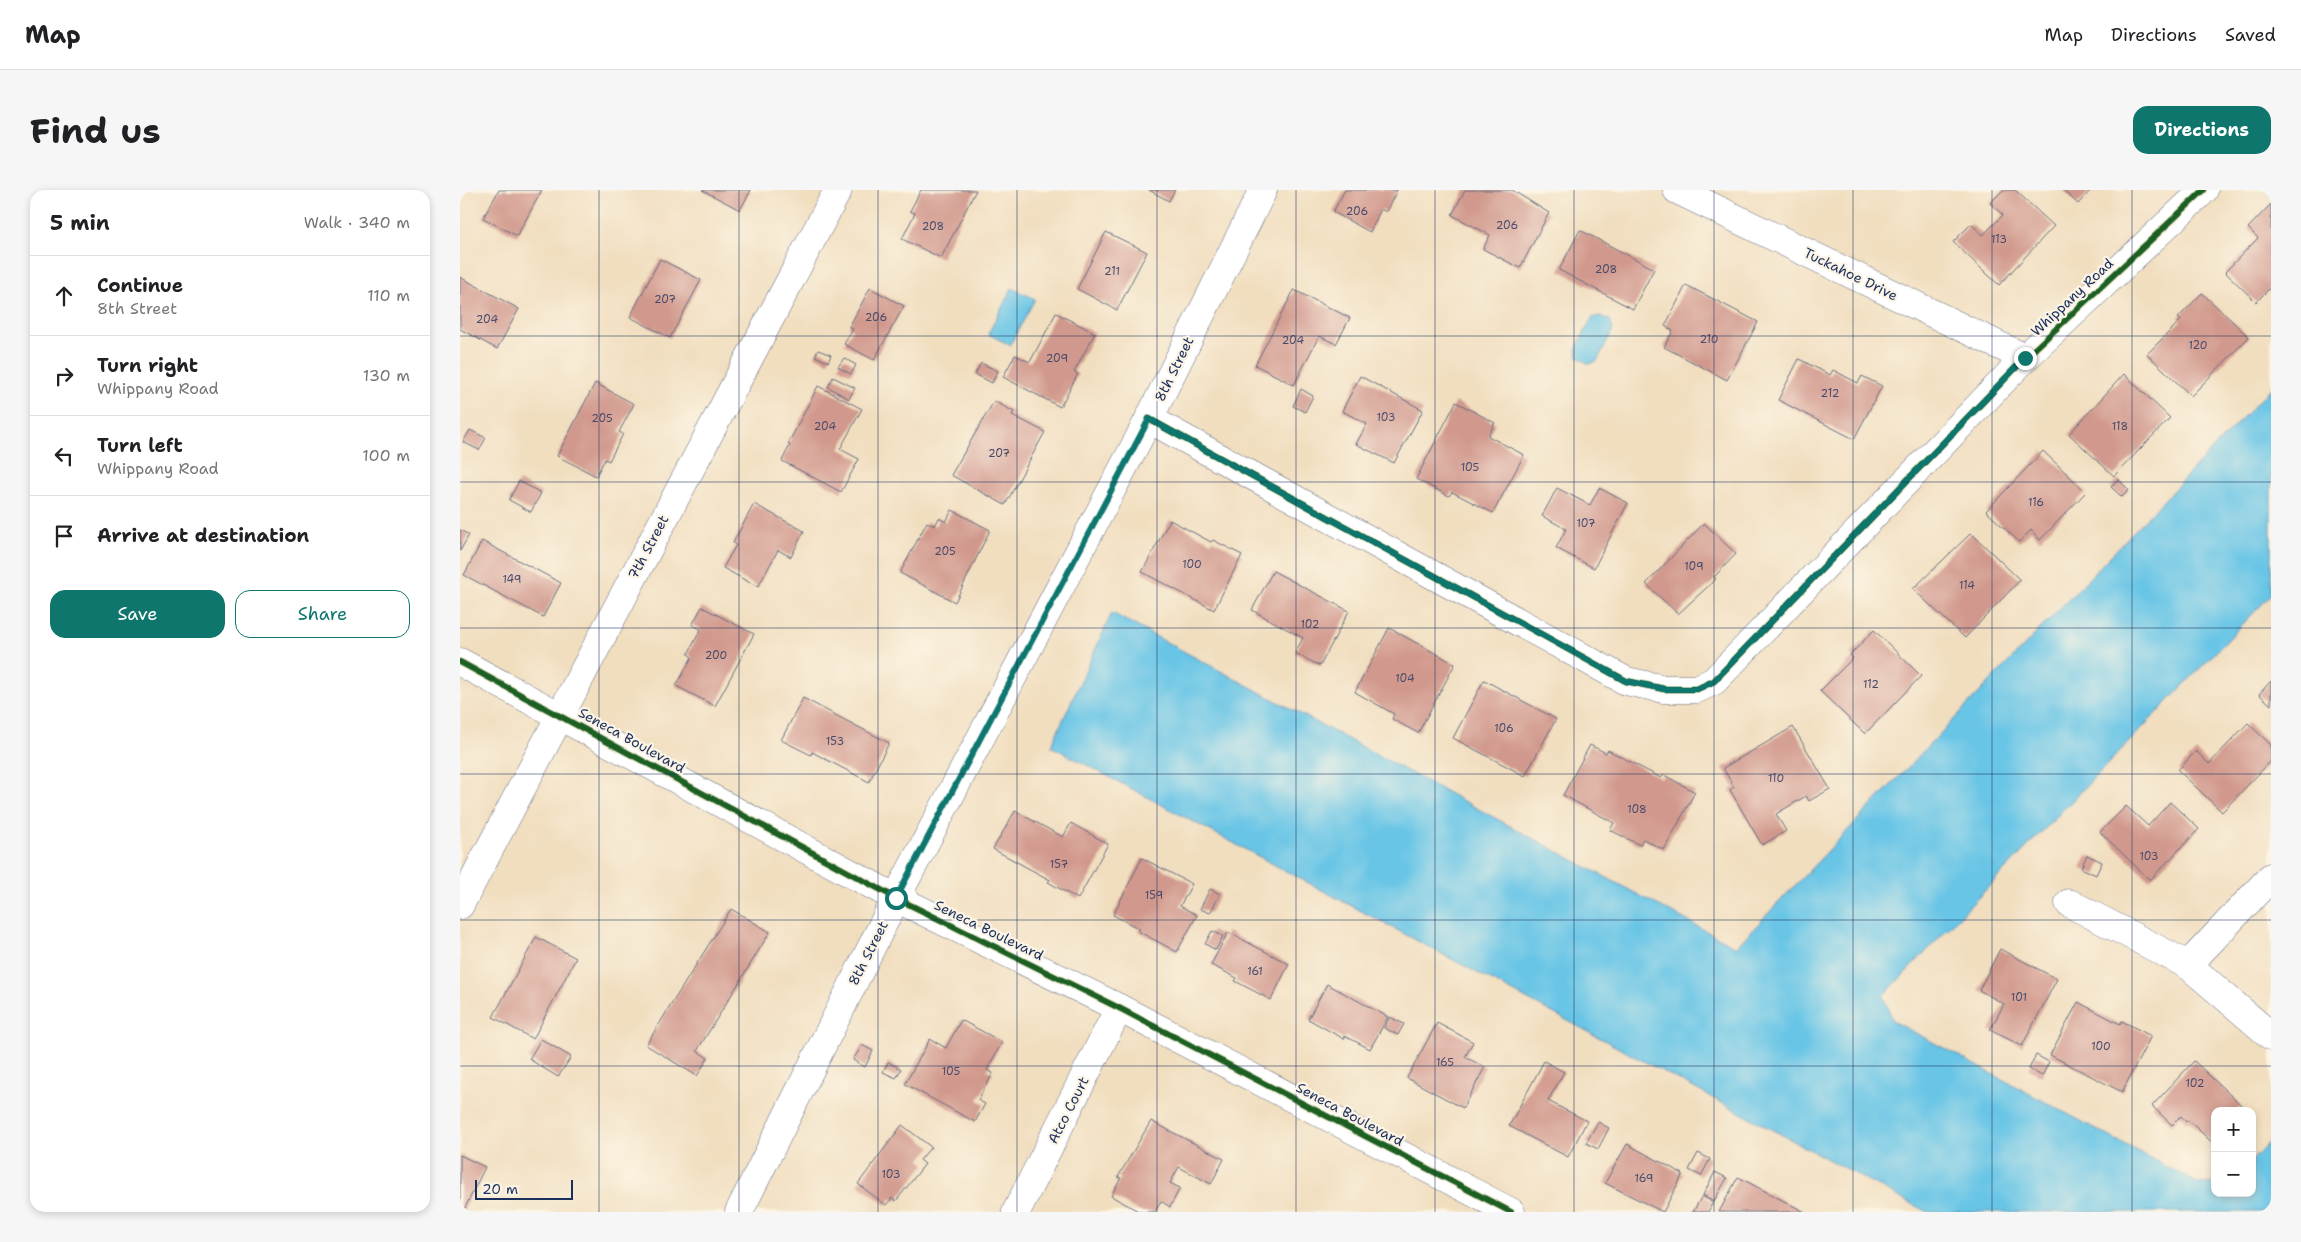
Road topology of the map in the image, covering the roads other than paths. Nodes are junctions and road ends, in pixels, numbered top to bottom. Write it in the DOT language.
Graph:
graph roads {
  1 [pos="838,190"];
  2 [pos="1263,190"];
  3 [pos="2204,190"];
  4 [pos="1685,192"];
  5 [pos="2025,358"];
  6 [pos="1149,419"];
  7 [pos="460,662"];
  8 [pos="560,714"];
  9 [pos="2271,877"];
  10 [pos="896,898"];
  11 [pos="2069,902"];
  12 [pos="460,905"];
  13 [pos="2188,965"];
  14 [pos="1119,1008"];
  15 [pos="2271,1036"];
  16 [pos="739,1212"];
  17 [pos="1016,1212"];
  18 [pos="1512,1212"];
  1 -- 8 [label="street, 7th Street"];
  2 -- 6 [label="street, 8th Street"];
  3 -- 5 [label="street, Whippany Road"];
  4 -- 5 [label="street, Tuckahoe Drive"];
  5 -- 6 [label="street, Whippany Road"];
  6 -- 10 [label="street, 8th Street"];
  7 -- 8 [label="street, Seneca Boulevard"];
  8 -- 10 [label="street, Seneca Boulevard"];
  8 -- 12 [label="street, 7th Street"];
  9 -- 13 [label="street"];
  10 -- 14 [label="street, Seneca Boulevard"];
  10 -- 16 [label="street, 8th Street"];
  11 -- 13 [label="street"];
  13 -- 15 [label="street"];
  14 -- 17 [label="street, Atco Court"];
  14 -- 18 [label="street, Seneca Boulevard"];
}
